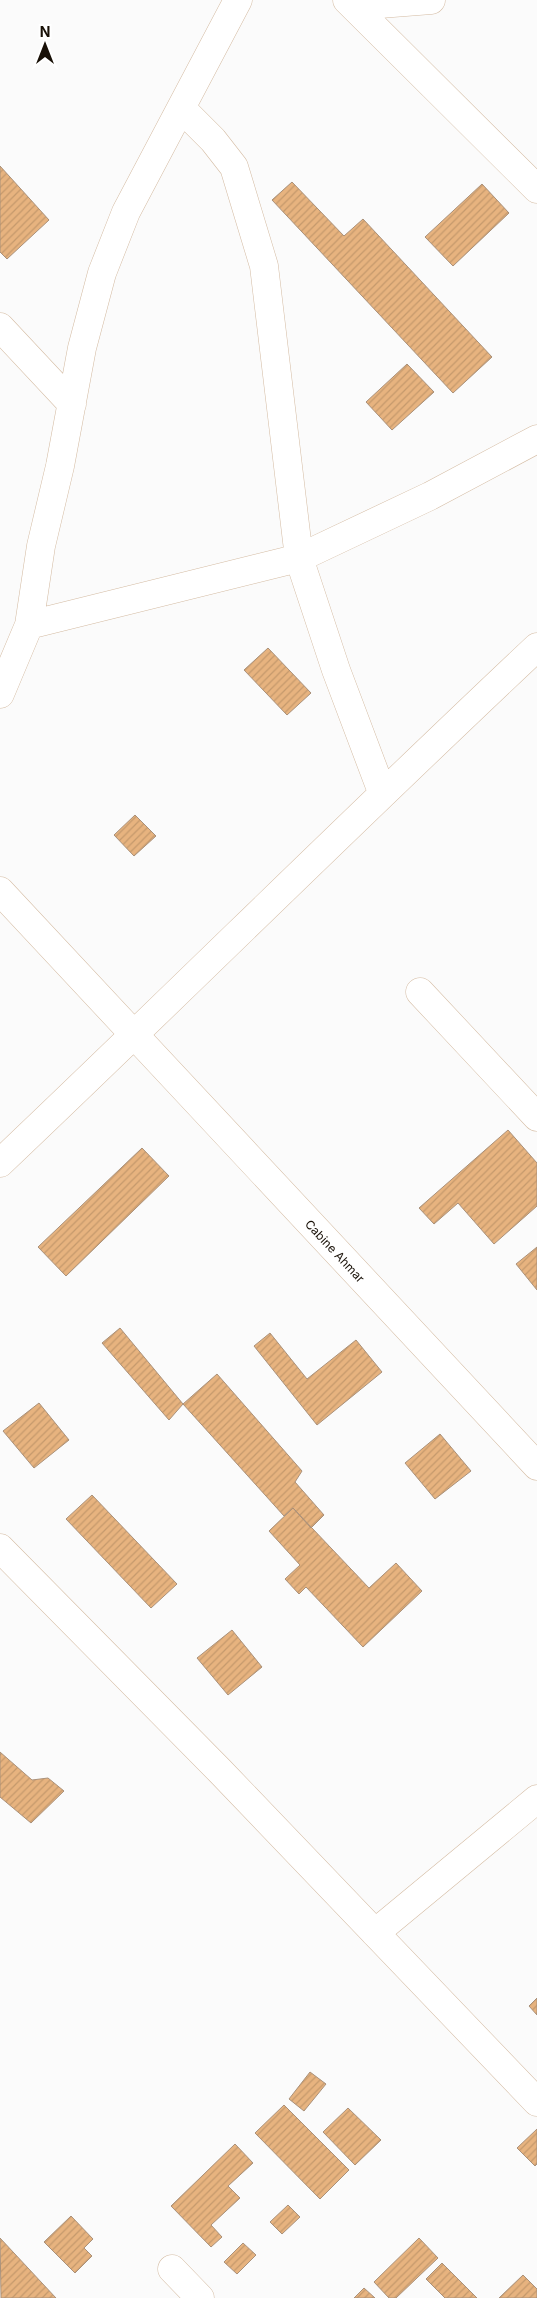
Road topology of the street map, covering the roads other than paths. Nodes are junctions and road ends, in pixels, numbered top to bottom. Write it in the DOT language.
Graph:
graph roads {
  1 [pos="238,0"];
  2 [pos="431,0"];
  3 [pos="350,3"];
  4 [pos="181,108"];
  5 [pos="537,189"];
  6 [pos="0,327"];
  7 [pos="72,404"];
  8 [pos="537,439"];
  9 [pos="299,558"];
  10 [pos="29,624"];
  11 [pos="537,647"];
  12 [pos="0,694"];
  13 [pos="382,792"];
  14 [pos="0,891"];
  15 [pos="420,992"];
  16 [pos="133,1036"];
  17 [pos="537,1116"];
  18 [pos="0,1163"];
  19 [pos="537,1466"];
  20 [pos="0,1548"];
  21 [pos="537,1799"];
  22 [pos="376,1933"];
  23 [pos="537,2102"];
  24 [pos="172,2269"];
  25 [pos="200,2298"];
  1 -- 4 [label="street"];
  2 -- 3 [label="street"];
  3 -- 5 [label="street"];
  4 -- 7 [label="street"];
  4 -- 9 [label="street"];
  6 -- 7 [label="street"];
  7 -- 10 [label="street"];
  8 -- 9 [label="street"];
  9 -- 10 [label="street"];
  9 -- 13 [label="street"];
  10 -- 12 [label="street"];
  11 -- 13 [label="street"];
  13 -- 16 [label="street"];
  14 -- 16 [label="street, Cabine Ahmar"];
  15 -- 17 [label="street"];
  16 -- 18 [label="street"];
  16 -- 19 [label="street, Cabine Ahmar"];
  20 -- 22 [label="street"];
  21 -- 22 [label="street"];
  22 -- 23 [label="street"];
  24 -- 25 [label="street"];
}
